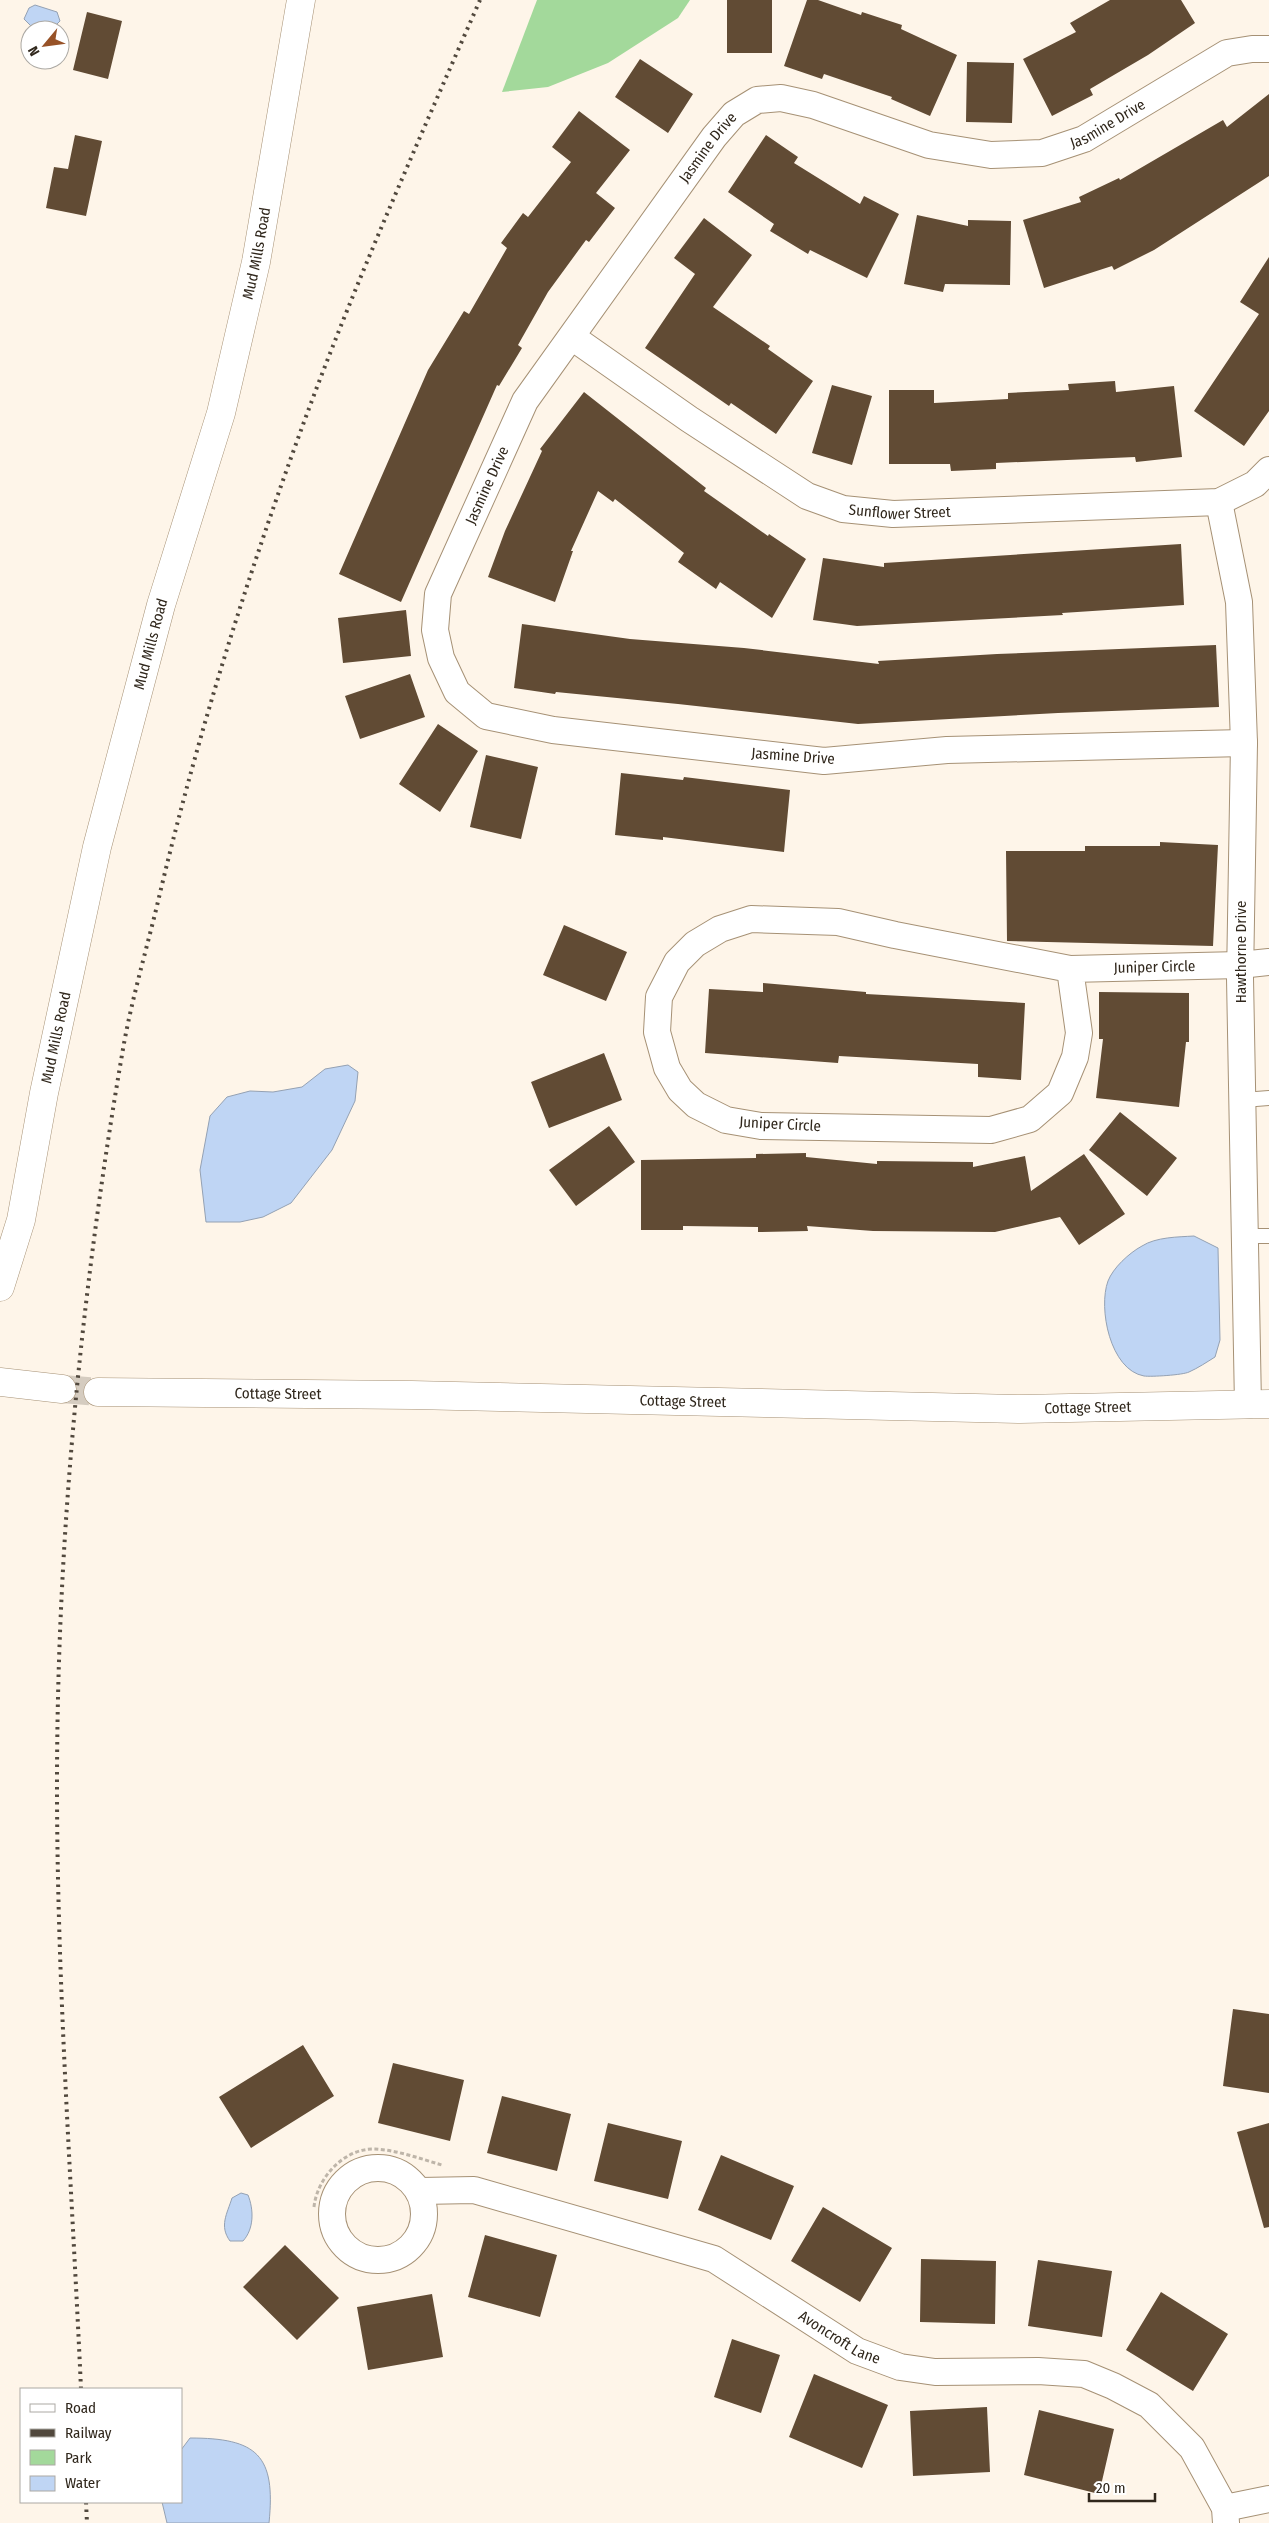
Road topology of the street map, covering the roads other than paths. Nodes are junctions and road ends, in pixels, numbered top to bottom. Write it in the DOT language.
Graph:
graph roads {
  1 [pos="301,0"];
  2 [pos="1269,49"];
  3 [pos="572,337"];
  4 [pos="1269,470"];
  5 [pos="1219,502"];
  6 [pos="1244,743"];
  7 [pos="1269,962"];
  8 [pos="1240,965"];
  9 [pos="1070,969"];
  10 [pos="1269,1098"];
  11 [pos="1243,1100"];
  12 [pos="1257,1236"];
  13 [pos="0,1287"];
  14 [pos="0,1382"];
  15 [pos="62,1389"];
  16 [pos="98,1392"];
  17 [pos="1259,1404"];
  18 [pos="420,2190"];
  19 [pos="1269,2500"];
  20 [pos="1226,2516"];
  1 -- 13 [label="street, Mud Mills Road"];
  2 -- 3 [label="street, Jasmine Drive"];
  3 -- 5 [label="street, Sunflower Street"];
  3 -- 6 [label="street, Jasmine Drive"];
  4 -- 5 [label="street, Sunflower Street"];
  5 -- 6 [label="street, Hawthorne Drive"];
  6 -- 8 [label="street, Hawthorne Drive"];
  7 -- 8 [label="street, Juniper Circle"];
  8 -- 9 [label="street, Juniper Circle"];
  8 -- 11 [label="street, Hawthorne Drive"];
  9 -- 9 [label="street, Juniper Circle"];
  10 -- 11 [label="lane"];
  11 -- 12 [label="street, Hawthorne Drive"];
  12 -- 17 [label="street, Hawthorne Drive"];
  14 -- 15 [label="street"];
  16 -- 17 [label="street, Cottage Street"];
  18 -- 20 [label="street, Avoncroft Lane"];
  19 -- 20 [label="street"];
}
